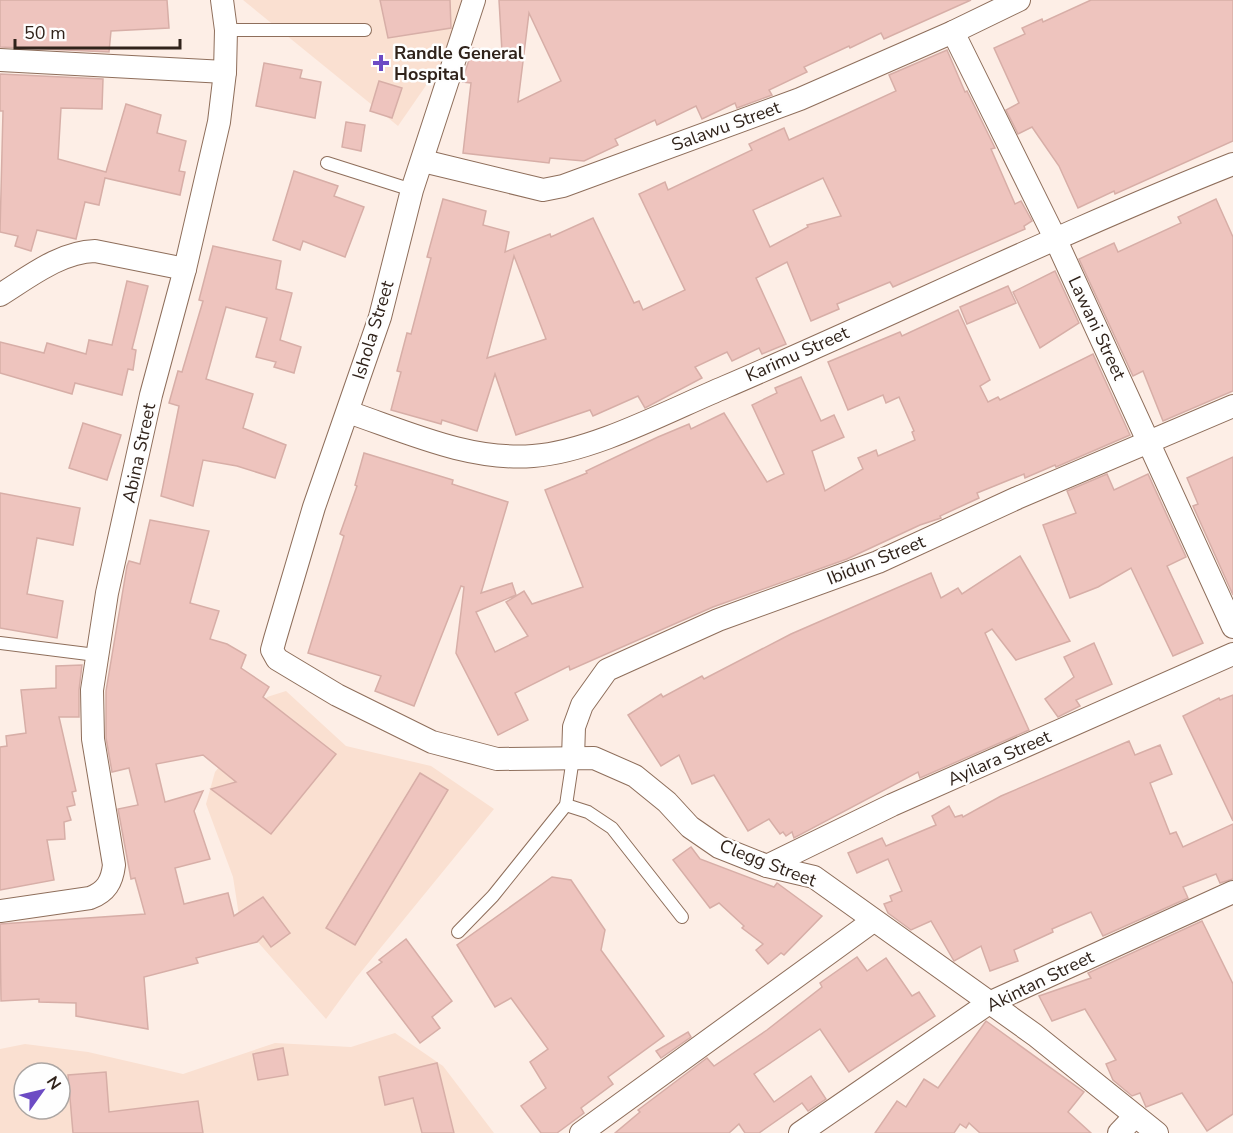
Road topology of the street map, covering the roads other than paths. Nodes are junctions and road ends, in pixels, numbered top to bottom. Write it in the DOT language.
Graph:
graph roads {
  1 [pos="222,0"];
  2 [pos="474,0"];
  3 [pos="1019,0"];
  4 [pos="226,30"];
  5 [pos="365,30"];
  6 [pos="953,32"];
  7 [pos="0,60"];
  8 [pos="225,72"];
  9 [pos="423,160"];
  10 [pos="327,163"];
  11 [pos="1233,164"];
  12 [pos="412,190"];
  13 [pos="1055,238"];
  14 [pos="185,269"];
  15 [pos="0,295"];
  16 [pos="1233,406"];
  17 [pos="348,412"];
  18 [pos="1149,440"];
  19 [pos="1233,627"];
  20 [pos="0,644"];
  21 [pos="96,654"];
  22 [pos="1233,654"];
  23 [pos="277,659"];
  24 [pos="573,758"];
  25 [pos="566,805"];
  26 [pos="767,866"];
  27 [pos="1233,892"];
  28 [pos="0,911"];
  29 [pos="682,916"];
  30 [pos="873,921"];
  31 [pos="458,932"];
  32 [pos="989,1003"];
  33 [pos="1135,1116"];
  34 [pos="582,1133"];
  35 [pos="800,1133"];
  36 [pos="1119,1133"];
  37 [pos="1157,1133"];
  1 -- 4 [label="street, Abina Street"];
  2 -- 9 [label="street, Ishola Street"];
  3 -- 6 [label="street, Salawu Street"];
  4 -- 5 [label="lane"];
  4 -- 8 [label="street, Abina Street"];
  6 -- 9 [label="street, Salawu Street"];
  6 -- 13 [label="street, Lawani Street"];
  7 -- 8 [label="street"];
  8 -- 14 [label="street, Abina Street"];
  9 -- 12 [label="street, Ishola Street"];
  10 -- 12 [label="lane"];
  11 -- 13 [label="street, Karimu Street"];
  12 -- 17 [label="street, Ishola Street"];
  13 -- 17 [label="street, Karimu Street"];
  13 -- 18 [label="street, Lawani Street"];
  14 -- 15 [label="street"];
  14 -- 21 [label="street, Abina Street"];
  16 -- 18 [label="street, Ibidun Street"];
  17 -- 23 [label="street, Ishola Street"];
  18 -- 19 [label="street, Lawani Street"];
  18 -- 24 [label="street, Ibidun Street"];
  20 -- 21 [label="lane"];
  21 -- 28 [label="street, Abina Street"];
  22 -- 26 [label="street, Ayilara Street"];
  23 -- 24 [label="street, Clegg Street"];
  24 -- 25 [label="lane"];
  24 -- 26 [label="street, Clegg Street"];
  25 -- 29 [label="lane"];
  25 -- 31 [label="lane"];
  26 -- 30 [label="street, Clegg Street"];
  27 -- 32 [label="street, Akintan Street"];
  30 -- 32 [label="street, Clegg Street"];
  30 -- 34 [label="street"];
  32 -- 33 [label="street, Clegg Street"];
  32 -- 35 [label="street, Akintan Street"];
  33 -- 36 [label="street"];
  33 -- 37 [label="street, Clegg Street"];
}
